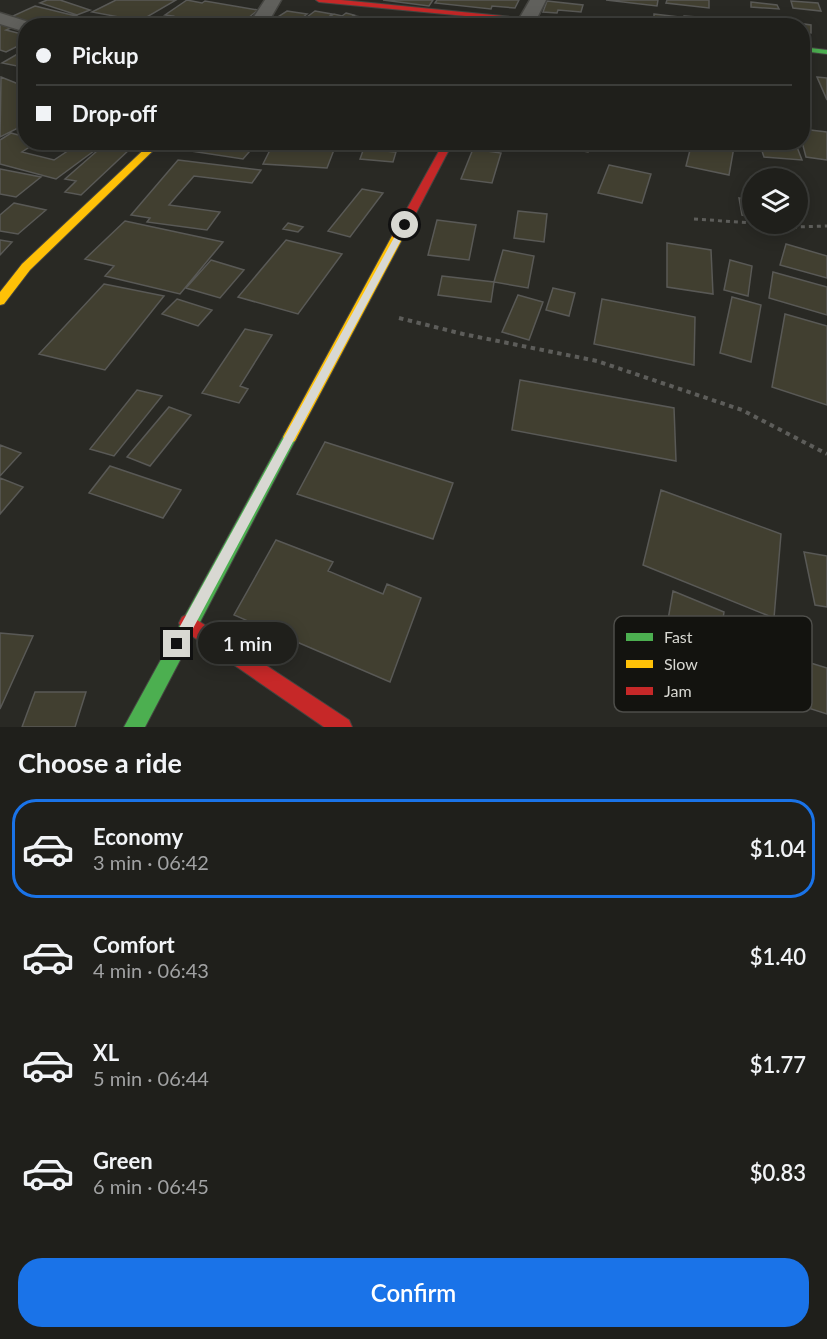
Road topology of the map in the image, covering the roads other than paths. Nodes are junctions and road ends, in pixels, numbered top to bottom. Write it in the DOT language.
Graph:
graph roads {
  1 [pos="273,0"];
  2 [pos="319,0"];
  3 [pos="538,0"];
  4 [pos="0,18"];
  5 [pos="262,18"];
  6 [pos="488,18"];
  7 [pos="528,18"];
  8 [pos="18,24"];
  9 [pos="810,50"];
  10 [pos="827,52"];
  11 [pos="150,150"];
  12 [pos="445,150"];
  13 [pos="0,301"];
  14 [pos="189,623"];
  15 [pos="134,727"];
  16 [pos="342,727"];
  1 -- 5 [label="street"];
  2 -- 6 [label="street"];
  3 -- 7 [label="street"];
  4 -- 8 [label="street"];
  9 -- 10 [label="street"];
  11 -- 13 [label="street"];
  12 -- 14 [label="street"];
  14 -- 15 [label="street"];
  14 -- 16 [label="street"];
}
